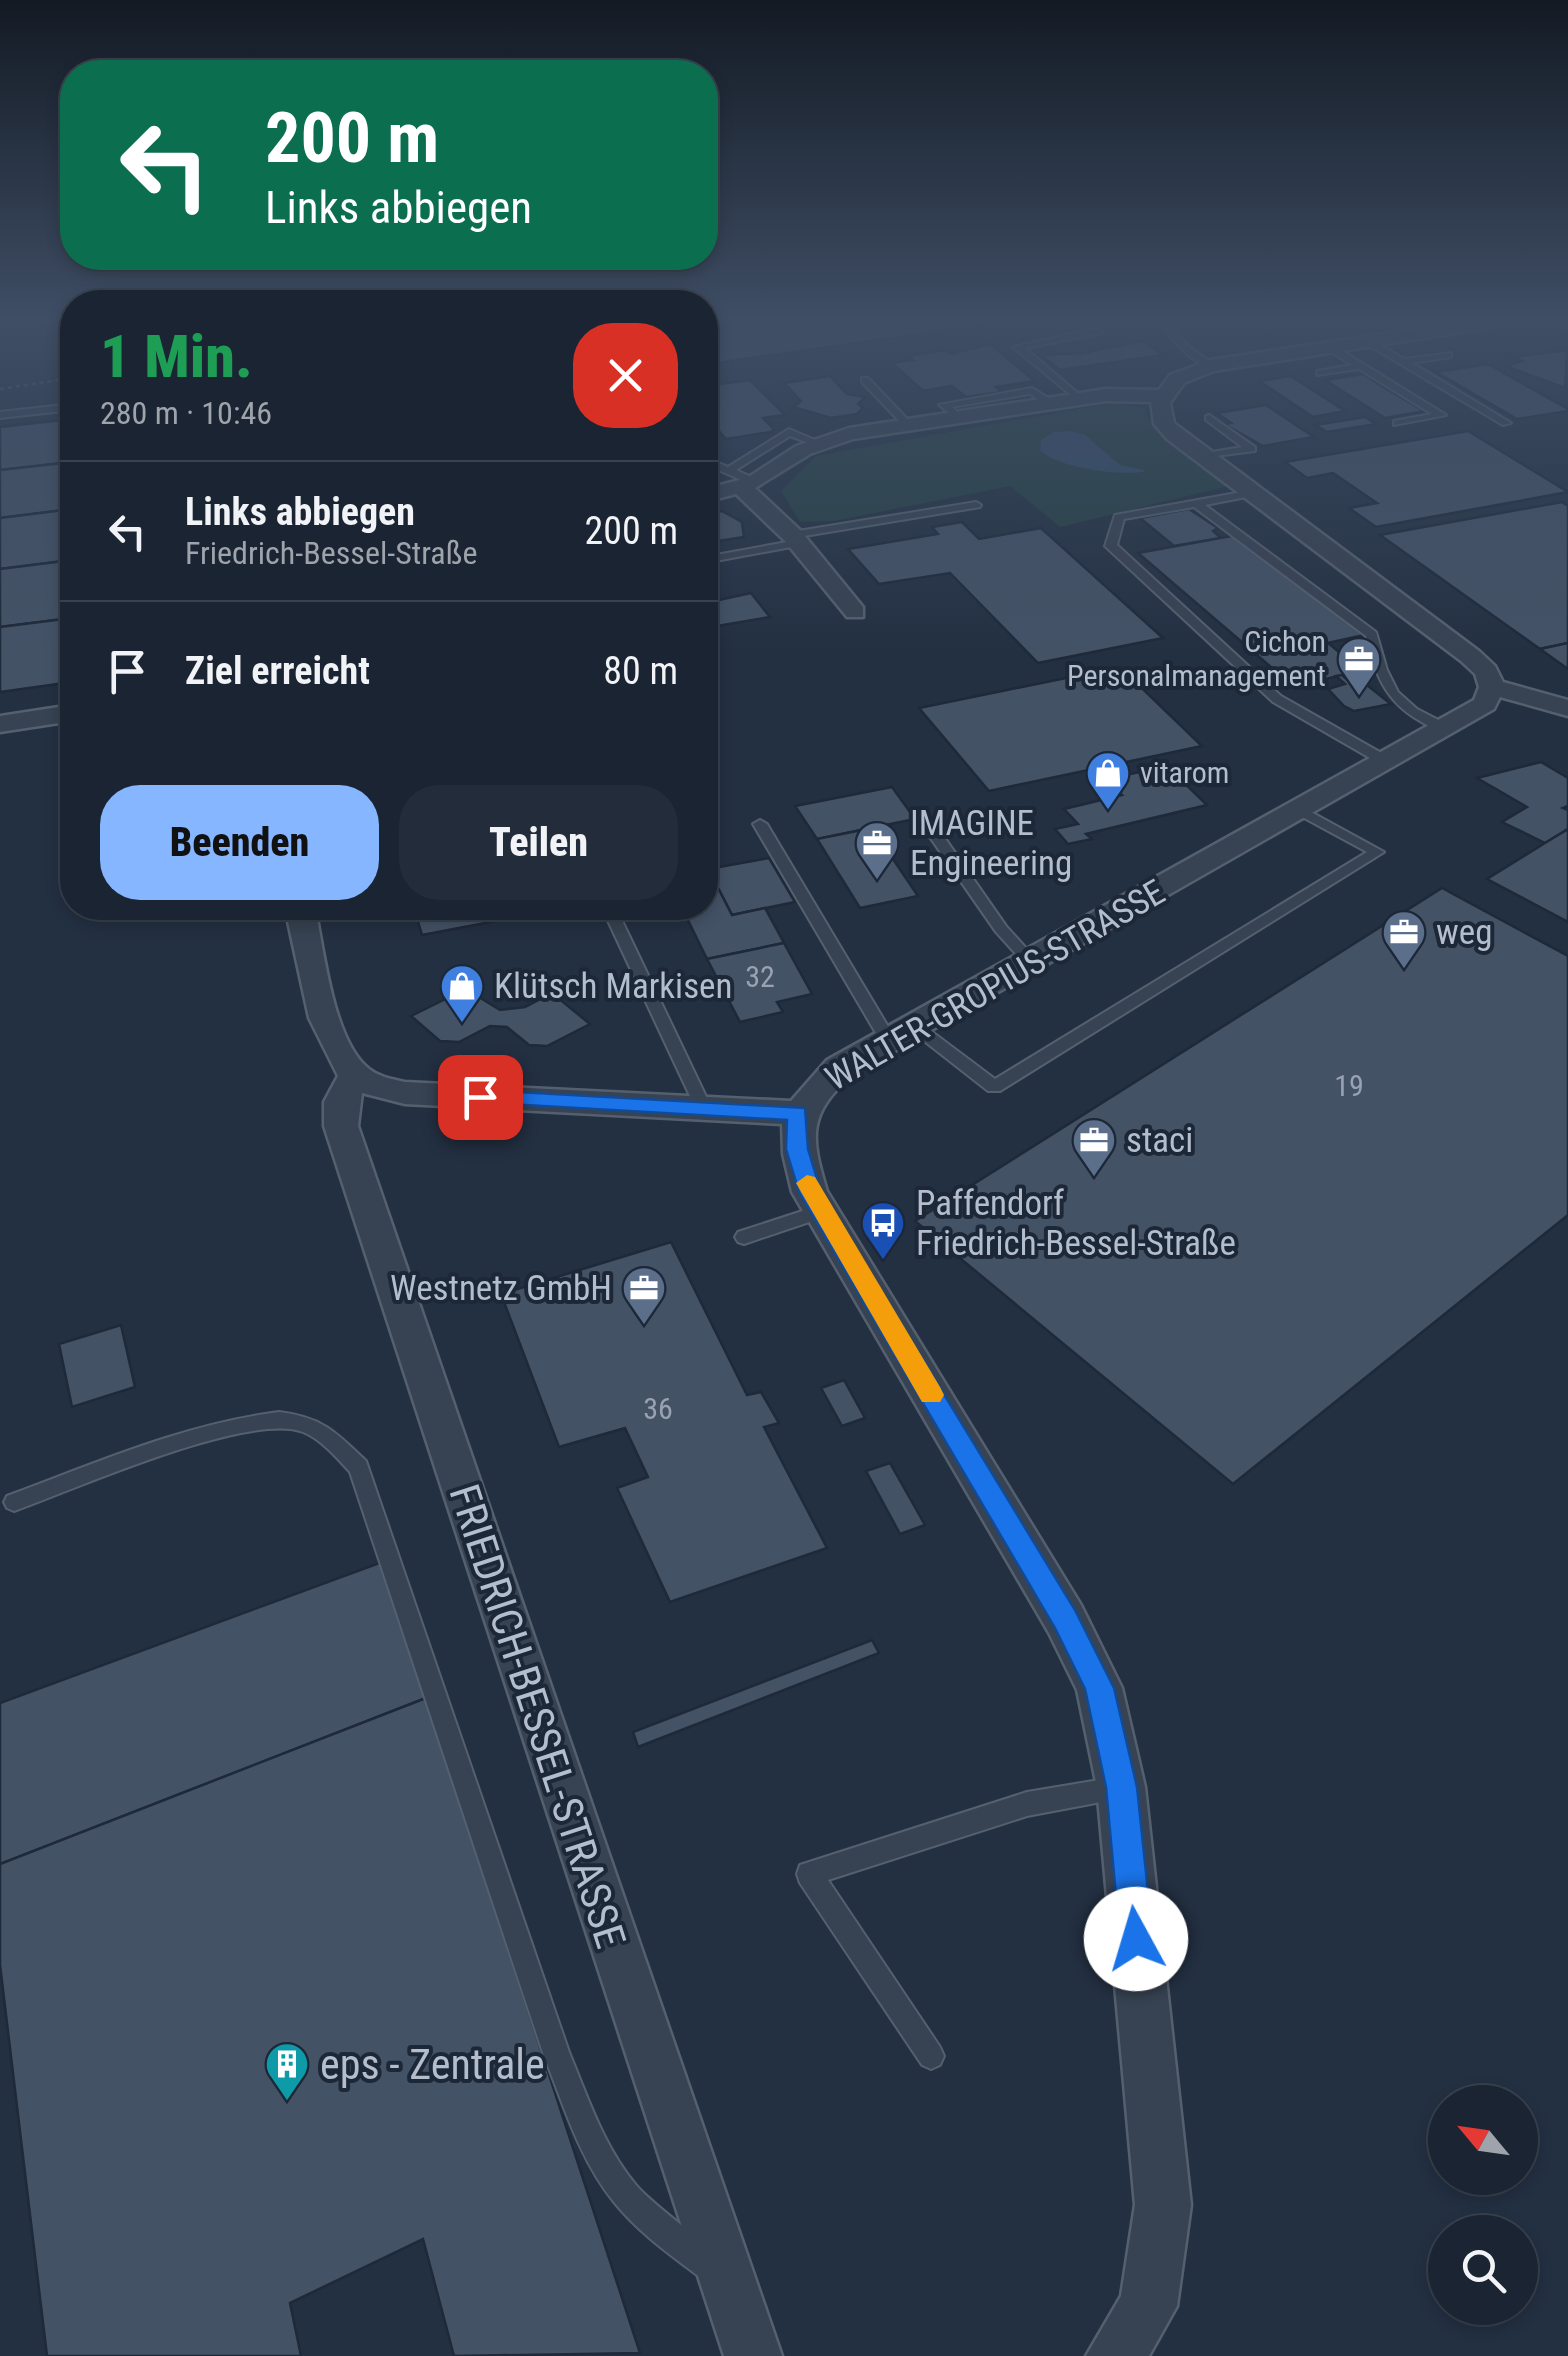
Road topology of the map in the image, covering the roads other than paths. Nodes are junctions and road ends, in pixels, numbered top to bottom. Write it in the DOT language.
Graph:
graph roads {
  1 [pos="787,433"];
  2 [pos="790,433"];
  3 [pos="868,433"];
  4 [pos="1175,433"];
  5 [pos="1229,433"];
  6 [pos="817,443"];
  7 [pos="1204,456"];
  8 [pos="718,467"];
  9 [pos="741,480"];
  10 [pos="718,490"];
  11 [pos="1253,493"];
  12 [pos="1197,504"];
  13 [pos="976,505"];
  14 [pos="795,539"];
  15 [pos="718,557"];
  16 [pos="855,612"];
  17 [pos="1492,687"];
  18 [pos="1568,708"];
  19 [pos="60,715"];
  20 [pos="0,724"];
  21 [pos="1445,729"];
  22 [pos="1387,762"];
  23 [pos="1300,810"];
  24 [pos="760,824"];
  25 [pos="930,827"];
  26 [pos="303,920"];
  27 [pos="616,920"];
  28 [pos="1030,961"];
  29 [pos="901,1033"];
  30 [pos="356,1076"];
  31 [pos="704,1109"];
  32 [pos="798,1113"];
  33 [pos="821,1211"];
  34 [pos="744,1237"];
  35 [pos="14,1502"];
  36 [pos="1122,1787"];
  37 [pos="931,2056"];
  38 [pos="727,2280"];
  39 [pos="753,2356"];
  40 [pos="1116,2356"];
  1 -- 9 [label="lane"];
  2 -- 6 [label="lane"];
  3 -- 6 [label="street"];
  4 -- 7 [label="street"];
  5 -- 7 [label="lane"];
  6 -- 9 [label="street"];
  7 -- 11 [label="street"];
  8 -- 9 [label="lane"];
  9 -- 10 [label="street"];
  9 -- 14 [label="street"];
  11 -- 12 [label="lane"];
  11 -- 17 [label="street"];
  12 -- 21 [label="lane"];
  12 -- 22 [label="lane"];
  13 -- 14 [label="lane"];
  14 -- 15 [label="lane"];
  14 -- 16 [label="street"];
  17 -- 18 [label="street"];
  17 -- 21 [label="street, WALTER-GROPIUS-STRASSE"];
  19 -- 20 [label="street"];
  21 -- 22 [label="street, WALTER-GROPIUS-STRASSE"];
  22 -- 23 [label="street, WALTER-GROPIUS-STRASSE"];
  23 -- 28 [label="street, WALTER-GROPIUS-STRASSE"];
  23 -- 29 [label="lane"];
  24 -- 29 [label="lane"];
  25 -- 28 [label="lane"];
  26 -- 30 [label="street"];
  27 -- 31 [label="lane"];
  28 -- 29 [label="street, WALTER-GROPIUS-STRASSE"];
  29 -- 32 [label="street, WALTER-GROPIUS-STRASSE"];
  30 -- 31 [label="street"];
  30 -- 38 [label="street, FRIEDRICH-BESSEL-STRASSE"];
  31 -- 32 [label="street"];
  32 -- 33 [label="street, WALTER-GROPIUS-STRASSE"];
  33 -- 34 [label="lane"];
  33 -- 36 [label="street, WALTER-GROPIUS-STRASSE"];
  35 -- 38 [label="lane"];
  36 -- 37 [label="lane"];
  36 -- 40 [label="street, WALTER-GROPIUS-STRASSE"];
  38 -- 39 [label="street, FRIEDRICH-BESSEL-STRASSE"];
}
